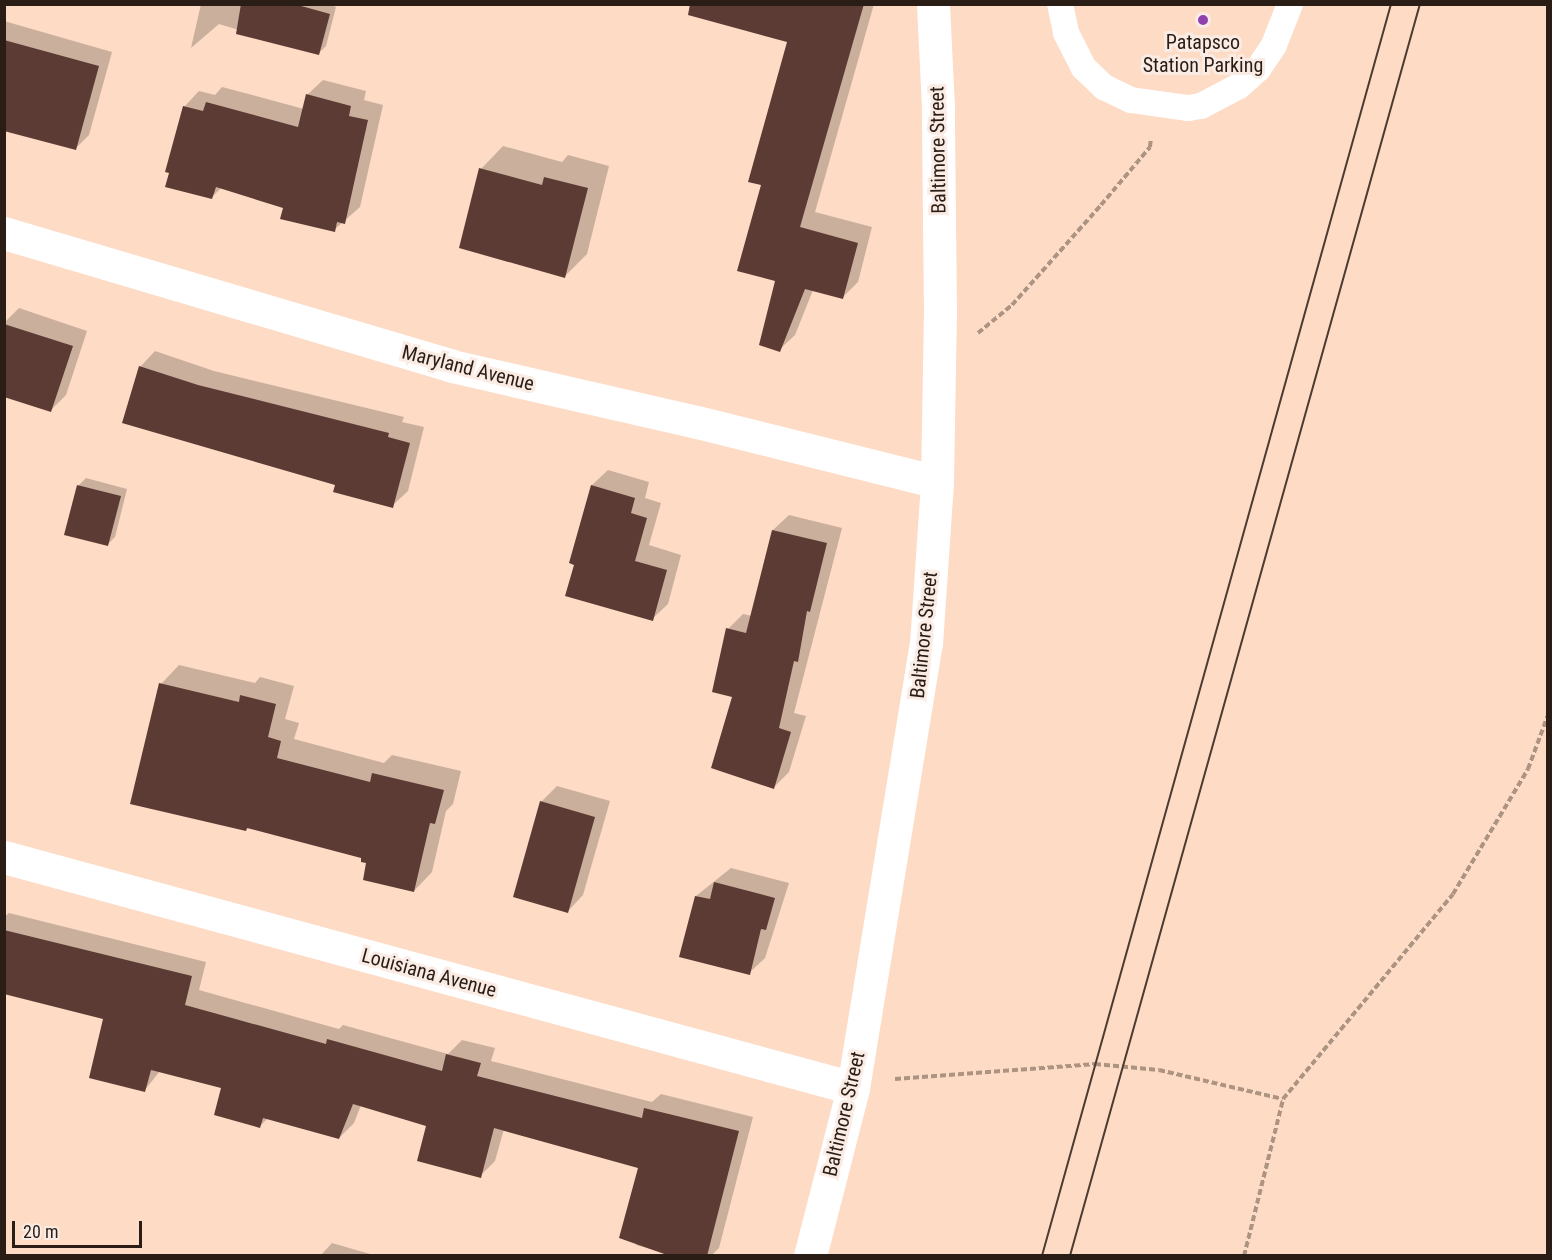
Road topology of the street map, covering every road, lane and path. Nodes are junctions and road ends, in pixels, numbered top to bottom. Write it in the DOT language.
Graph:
graph roads {
  1 [pos="933,4"];
  2 [pos="1059,4"];
  3 [pos="1290,4"];
  4 [pos="1156,106"];
  5 [pos="4,233"];
  6 [pos="938,379"];
  7 [pos="937,482"];
  8 [pos="1548,715"];
  9 [pos="4,857"];
  10 [pos="853,1088"];
  11 [pos="1283,1099"];
  12 [pos="810,1256"];
  13 [pos="1244,1256"];
  1 -- 6 [label="street, Baltimore Street"];
  2 -- 4 [label="lane"];
  3 -- 4 [label="lane"];
  4 -- 6 [label="path"];
  5 -- 7 [label="street, Maryland Avenue"];
  6 -- 7 [label="street, Baltimore Street"];
  7 -- 10 [label="street, Baltimore Street"];
  8 -- 11 [label="path"];
  9 -- 10 [label="street, Louisiana Avenue"];
  10 -- 11 [label="path"];
  10 -- 12 [label="street, Baltimore Street"];
  11 -- 13 [label="path"];
}
